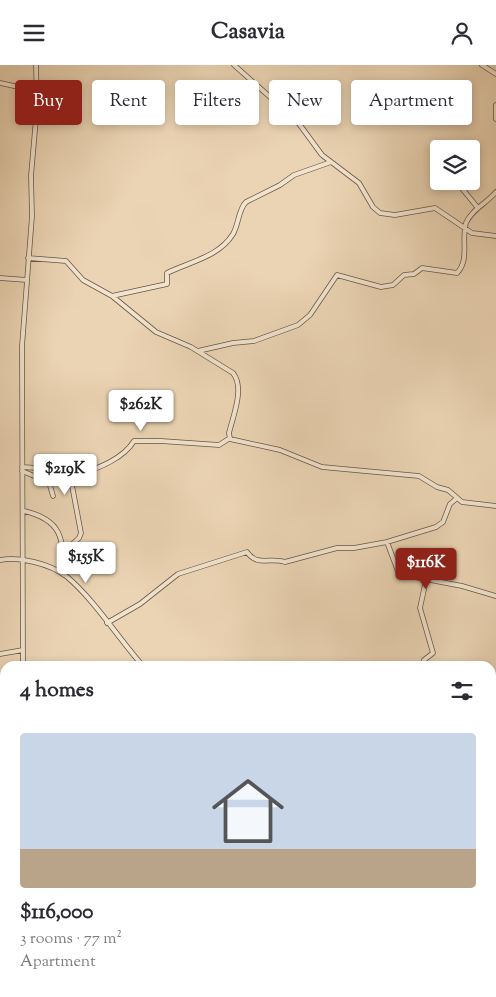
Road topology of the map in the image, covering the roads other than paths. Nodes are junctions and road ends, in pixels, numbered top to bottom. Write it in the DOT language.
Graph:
graph roads {
  1 [pos="36,65"];
  2 [pos="234,65"];
  3 [pos="482,65"];
  4 [pos="496,74"];
  5 [pos="37,80"];
  6 [pos="0,83"];
  7 [pos="15,86"];
  8 [pos="496,105"];
  9 [pos="496,119"];
  10 [pos="35,125"];
  11 [pos="331,162"];
  12 [pos="463,190"];
  13 [pos="496,192"];
  14 [pos="478,208"];
  15 [pos="465,229"];
  16 [pos="496,236"];
  17 [pos="28,258"];
  18 [pos="0,278"];
  19 [pos="27,280"];
  20 [pos="112,296"];
  21 [pos="198,351"];
  22 [pos="230,438"];
  23 [pos="22,469"];
  24 [pos="71,478"];
  25 [pos="53,496"];
  26 [pos="456,499"];
  27 [pos="496,507"];
  28 [pos="24,511"];
  29 [pos="387,542"];
  30 [pos="64,552"];
  31 [pos="0,560"];
  32 [pos="21,560"];
  33 [pos="64,575"];
  34 [pos="426,580"];
  35 [pos="496,596"];
  36 [pos="107,623"];
  37 [pos="23,650"];
  38 [pos="0,655"];
  39 [pos="23,661"];
  40 [pos="139,661"];
  41 [pos="424,661"];
  1 -- 5 [label="street"];
  2 -- 11 [label="street"];
  3 -- 4 [label="street"];
  6 -- 7 [label="street"];
  8 -- 9 [label="street"];
  10 -- 17 [label="street"];
  11 -- 15 [label="street"];
  11 -- 20 [label="street"];
  12 -- 14 [label="street"];
  13 -- 14 [label="street"];
  14 -- 15 [label="street"];
  15 -- 16 [label="street"];
  15 -- 21 [label="street"];
  17 -- 19 [label="street"];
  17 -- 20 [label="street"];
  18 -- 19 [label="street"];
  19 -- 23 [label="street"];
  20 -- 21 [label="street"];
  21 -- 22 [label="street"];
  22 -- 24 [label="street"];
  22 -- 26 [label="street"];
  23 -- 24 [label="street"];
  23 -- 25 [label="street"];
  23 -- 28 [label="street"];
  24 -- 30 [label="street"];
  26 -- 27 [label="street"];
  26 -- 29 [label="street"];
  28 -- 30 [label="street"];
  28 -- 32 [label="street"];
  29 -- 34 [label="street"];
  29 -- 36 [label="street"];
  30 -- 33 [label="street"];
  31 -- 32 [label="street"];
  32 -- 33 [label="street"];
  32 -- 37 [label="street"];
  33 -- 36 [label="street"];
  34 -- 35 [label="street"];
  34 -- 41 [label="street"];
  36 -- 40 [label="street"];
  37 -- 38 [label="street"];
  37 -- 39 [label="street"];
}
